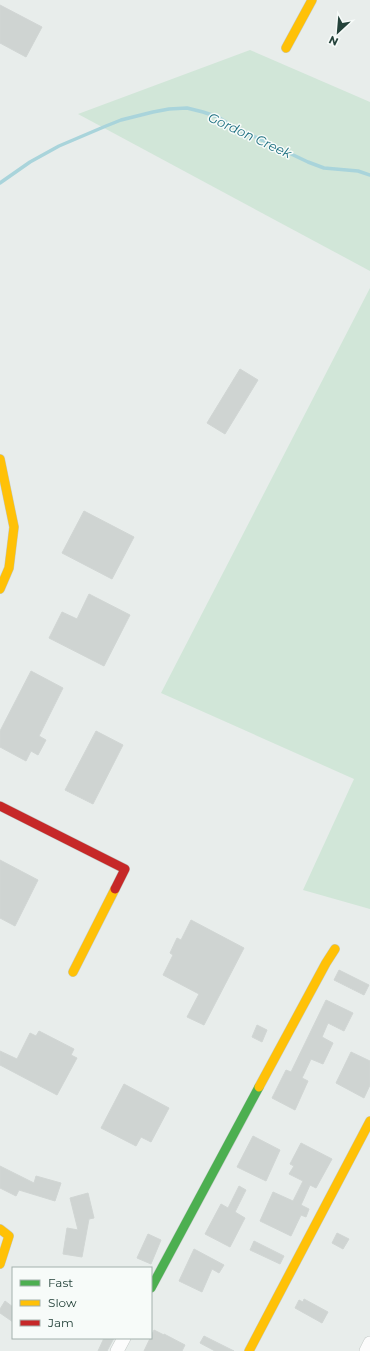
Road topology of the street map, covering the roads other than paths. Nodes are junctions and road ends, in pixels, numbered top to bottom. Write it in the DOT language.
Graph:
graph roads {
  1 [pos="312,0"];
  2 [pos="286,48"];
  3 [pos="0,460"];
  4 [pos="0,589"];
  5 [pos="0,806"];
  6 [pos="335,949"];
  7 [pos="73,972"];
  8 [pos="370,1121"];
  9 [pos="0,1229"];
  10 [pos="0,1264"];
  11 [pos="152,1286"];
  12 [pos="123,1339"];
  13 [pos="370,1343"];
  14 [pos="117,1351"];
  15 [pos="249,1351"];
  16 [pos="366,1351"];
  1 -- 2 [label="street"];
  3 -- 4 [label="street"];
  5 -- 7 [label="street"];
  6 -- 11 [label="street"];
  8 -- 15 [label="street"];
  9 -- 10 [label="street"];
  12 -- 14 [label="street"];
  13 -- 16 [label="street"];
}
